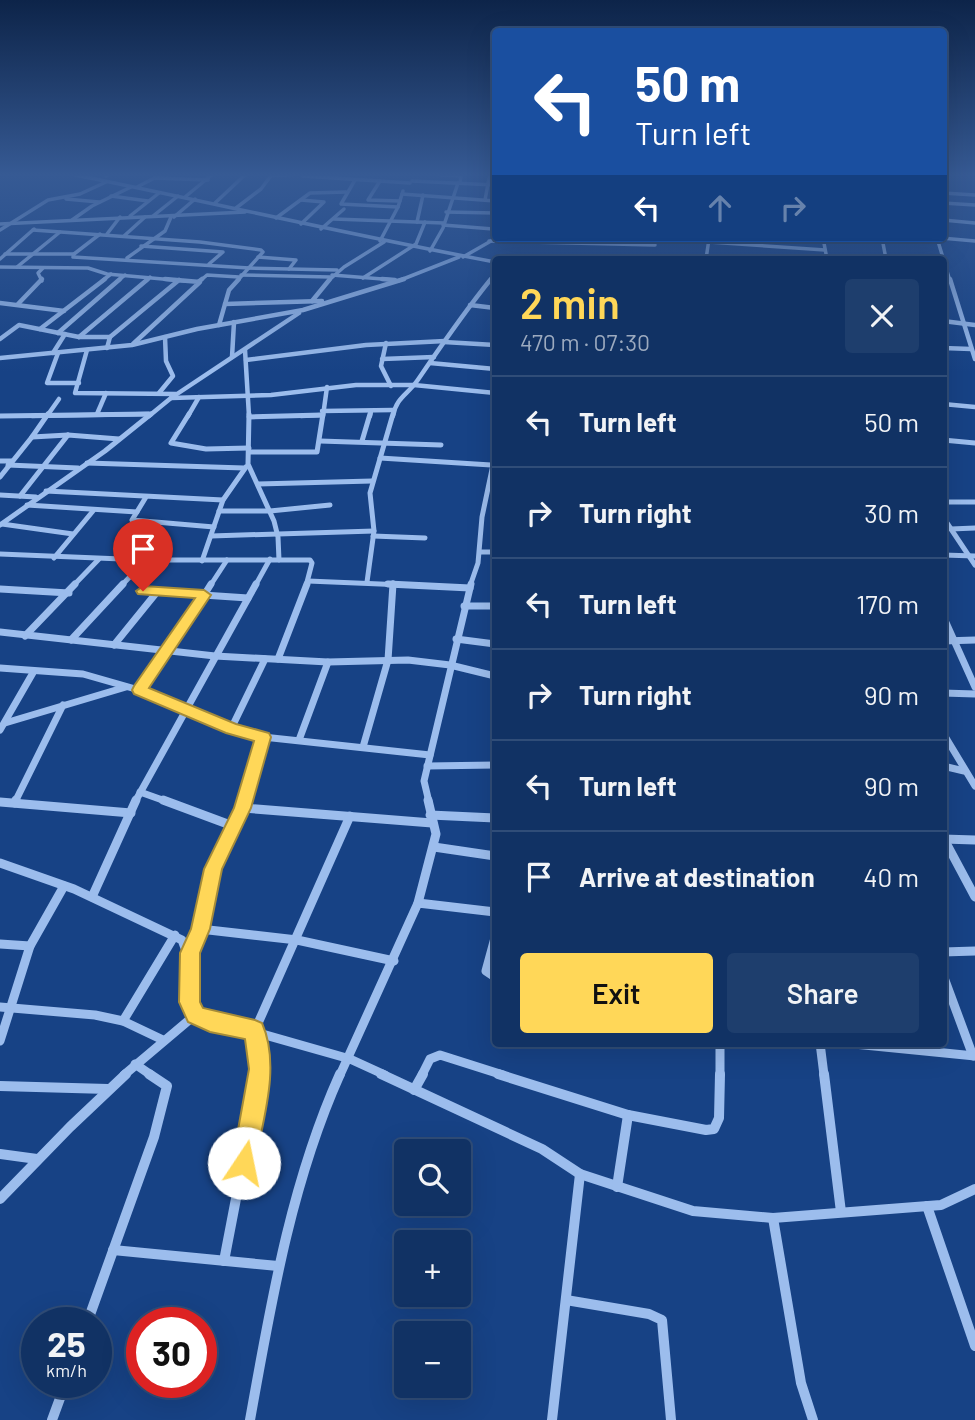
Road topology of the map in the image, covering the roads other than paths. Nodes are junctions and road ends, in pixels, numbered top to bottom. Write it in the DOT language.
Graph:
graph roads {
  1 [pos="21,239"];
  2 [pos="51,239"];
  3 [pos="93,239"];
  4 [pos="151,239"];
  5 [pos="155,239"];
  6 [pos="373,239"];
  7 [pos="418,239"];
  8 [pos="436,239"];
  9 [pos="485,239"];
  10 [pos="947,239"];
  11 [pos="492,240"];
  12 [pos="382,241"];
  13 [pos="489,241"];
  14 [pos="492,241"];
  15 [pos="975,241"];
  16 [pos="200,242"];
  17 [pos="520,242"];
  18 [pos="655,242"];
  19 [pos="732,242"];
  20 [pos="824,242"];
  21 [pos="481,244"];
  22 [pos="581,244"];
  23 [pos="654,245"];
  24 [pos="141,246"];
  25 [pos="410,247"];
  26 [pos="176,248"];
  27 [pos="192,249"];
  28 [pos="825,250"];
  29 [pos="430,251"];
  30 [pos="4,253"];
  31 [pos="33,254"];
  32 [pos="74,254"];
  33 [pos="652,256"];
  34 [pos="826,256"];
  35 [pos="258,257"];
  36 [pos="461,257"];
  37 [pos="127,258"];
  38 [pos="0,259"];
  39 [pos="158,261"];
  40 [pos="173,262"];
  41 [pos="492,262"];
  42 [pos="947,264"];
  43 [pos="209,265"];
  44 [pos="0,267"];
  45 [pos="17,267"];
  46 [pos="43,268"];
  47 [pos="248,268"];
  48 [pos="290,269"];
  49 [pos="337,270"];
  50 [pos="111,274"];
  51 [pos="125,275"];
  52 [pos="240,276"];
  53 [pos="285,276"];
  54 [pos="331,276"];
  55 [pos="150,277"];
  56 [pos="363,278"];
  57 [pos="492,278"];
  58 [pos="179,279"];
  59 [pos="400,281"];
  60 [pos="198,282"];
  61 [pos="312,301"];
  62 [pos="327,301"];
  63 [pos="0,303"];
  64 [pos="18,304"];
  65 [pos="225,304"];
  66 [pos="470,306"];
  67 [pos="492,308"];
  68 [pos="303,310"];
  69 [pos="64,311"];
  70 [pos="234,322"];
  71 [pos="947,322"];
  72 [pos="966,324"];
  73 [pos="219,325"];
  74 [pos="975,325"];
  75 [pos="40,330"];
  76 [pos="58,333"];
  77 [pos="65,334"];
  78 [pos="79,337"];
  79 [pos="110,337"];
  80 [pos="164,337"];
  81 [pos="0,339"];
  82 [pos="444,341"];
  83 [pos="386,343"];
  84 [pos="492,344"];
  85 [pos="132,345"];
  86 [pos="107,348"];
  87 [pos="947,348"];
  88 [pos="971,349"];
  89 [pos="87,350"];
  90 [pos="244,350"];
  91 [pos="55,353"];
  92 [pos="232,357"];
  93 [pos="434,357"];
  94 [pos="1,359"];
  95 [pos="382,359"];
  96 [pos="975,359"];
  97 [pos="246,360"];
  98 [pos="430,363"];
  99 [pos="492,369"];
  100 [pos="79,383"];
  101 [pos="414,385"];
  102 [pos="391,386"];
  103 [pos="327,387"];
  104 [pos="106,393"];
  105 [pos="159,393"];
  106 [pos="492,393"];
  107 [pos="174,396"];
  108 [pos="200,397"];
  109 [pos="248,397"];
  110 [pos="59,399"];
  111 [pos="947,404"];
  112 [pos="975,407"];
  113 [pos="393,410"];
  114 [pos="371,411"];
  115 [pos="322,413"];
  116 [pos="97,414"];
  117 [pos="149,414"];
  118 [pos="49,415"];
  119 [pos="249,417"];
  120 [pos="1,418"];
  121 [pos="68,435"];
  122 [pos="32,436"];
  123 [pos="119,439"];
  124 [pos="947,440"];
  125 [pos="320,441"];
  126 [pos="362,442"];
  127 [pos="386,442"];
  128 [pos="975,443"];
  129 [pos="441,444"];
  130 [pos="249,450"];
  131 [pos="380,458"];
  132 [pos="0,461"];
  133 [pos="10,463"];
  134 [pos="86,463"];
  135 [pos="491,465"];
  136 [pos="45,466"];
  137 [pos="246,466"];
  138 [pos="79,468"];
  139 [pos="0,477"];
  140 [pos="372,481"];
  141 [pos="258,484"];
  142 [pos="46,491"];
  143 [pos="0,495"];
  144 [pos="486,495"];
  145 [pos="19,496"];
  146 [pos="492,496"];
  147 [pos="37,497"];
  148 [pos="146,497"];
  149 [pos="223,500"];
  150 [pos="947,502"];
  151 [pos="975,502"];
  152 [pos="27,505"];
  153 [pos="330,505"];
  154 [pos="93,511"];
  155 [pos="219,511"];
  156 [pos="270,511"];
  157 [pos="137,512"];
  158 [pos="947,523"];
  159 [pos="1,524"];
  160 [pos="214,527"];
  161 [pos="975,528"];
  162 [pos="951,529"];
  163 [pos="373,533"];
  164 [pos="73,534"];
  165 [pos="211,536"];
  166 [pos="278,536"];
  167 [pos="425,538"];
  168 [pos="480,552"];
  169 [pos="492,552"];
  170 [pos="0,554"];
  171 [pos="947,555"];
  172 [pos="972,556"];
  173 [pos="54,558"];
  174 [pos="99,559"];
  175 [pos="270,559"];
  176 [pos="146,560"];
  177 [pos="227,560"];
  178 [pos="279,560"];
  179 [pos="202,561"];
  180 [pos="975,565"];
  181 [pos="308,581"];
  182 [pos="367,582"];
  183 [pos="393,583"];
  184 [pos="470,588"];
  185 [pos="1,590"];
  186 [pos="143,591"];
  187 [pos="157,592"];
  188 [pos="69,593"];
  189 [pos="204,595"];
  190 [pos="248,598"];
  191 [pos="464,606"];
  192 [pos="492,606"];
  193 [pos="947,624"];
  194 [pos="0,632"];
  195 [pos="25,636"];
  196 [pos="456,639"];
  197 [pos="71,640"];
  198 [pos="975,640"];
  199 [pos="947,641"];
  200 [pos="955,641"];
  201 [pos="492,644"];
  202 [pos="114,645"];
  203 [pos="169,651"];
  204 [pos="215,656"];
  205 [pos="265,659"];
  206 [pos="278,659"];
  207 [pos="388,660"];
  208 [pos="328,662"];
  209 [pos="450,665"];
  210 [pos="0,668"];
  211 [pos="34,671"];
  212 [pos="492,675"];
  213 [pos="127,687"];
  214 [pos="975,687"];
  215 [pos="139,690"];
  216 [pos="947,693"];
  217 [pos="975,694"];
  218 [pos="63,705"];
  219 [pos="186,708"];
  220 [pos="5,723"];
  221 [pos="232,729"];
  222 [pos="0,730"];
  223 [pos="263,737"];
  224 [pos="299,740"];
  225 [pos="947,740"];
  226 [pos="363,747"];
  227 [pos="430,754"];
  228 [pos="492,765"];
  229 [pos="427,766"];
  230 [pos="947,767"];
  231 [pos="964,771"];
  232 [pos="975,786"];
  233 [pos="140,792"];
  234 [pos="0,802"];
  235 [pos="15,803"];
  236 [pos="243,808"];
  237 [pos="131,813"];
  238 [pos="351,816"];
  239 [pos="492,818"];
  240 [pos="431,819"];
  241 [pos="233,826"];
  242 [pos="947,839"];
  243 [pos="975,840"];
  244 [pos="947,845"];
  245 [pos="434,847"];
  246 [pos="492,856"];
  247 [pos="0,863"];
  248 [pos="64,886"];
  249 [pos="92,897"];
  250 [pos="975,897"];
  251 [pos="418,903"];
  252 [pos="492,912"];
  253 [pos="200,929"];
  254 [pos="175,935"];
  255 [pos="297,940"];
  256 [pos="0,944"];
  257 [pos="30,946"];
  258 [pos="492,949"];
  259 [pos="975,951"];
  260 [pos="947,952"];
  261 [pos="190,953"];
  262 [pos="394,961"];
  263 [pos="492,975"];
  264 [pos="947,985"];
  265 [pos="0,1007"];
  266 [pos="11,1007"];
  267 [pos="195,1015"];
  268 [pos="123,1021"];
  269 [pos="255,1030"];
  270 [pos="163,1040"];
  271 [pos="0,1041"];
  272 [pos="720,1047"];
  273 [pos="820,1047"];
  274 [pos="929,1047"];
  275 [pos="974,1056"];
  276 [pos="350,1059"];
  277 [pos="135,1064"];
  278 [pos="0,1086"];
  279 [pos="108,1089"];
  280 [pos="414,1090"];
  281 [pos="628,1115"];
  282 [pos="0,1154"];
  283 [pos="37,1159"];
  284 [pos="580,1174"];
  285 [pos="617,1188"];
  286 [pos="975,1189"];
  287 [pos="0,1199"];
  288 [pos="928,1206"];
  289 [pos="841,1212"];
  290 [pos="773,1218"];
  291 [pos="113,1250"];
  292 [pos="224,1261"];
  293 [pos="278,1266"];
  294 [pos="566,1300"];
  295 [pos="93,1307"];
  296 [pos="970,1315"];
  297 [pos="975,1346"];
  298 [pos="60,1398"];
  299 [pos="52,1420"];
  300 [pos="250,1420"];
  301 [pos="552,1420"];
  302 [pos="671,1420"];
  303 [pos="813,1420"];
  1 -- 30 [label="street"];
  2 -- 31 [label="street"];
  3 -- 32 [label="street"];
  4 -- 24 [label="street"];
  5 -- 16 [label="street"];
  6 -- 12 [label="street"];
  7 -- 25 [label="street"];
  8 -- 29 [label="street"];
  9 -- 21 [label="street"];
  10 -- 15 [label="street"];
  11 -- 13 [label="street"];
  12 -- 25 [label="street"];
  12 -- 49 [label="street"];
  13 -- 14 [label="street"];
  13 -- 21 [label="street"];
  16 -- 27 [label="street"];
  16 -- 35 [label="street"];
  17 -- 22 [label="street"];
  18 -- 23 [label="street"];
  19 -- 28 [label="street"];
  20 -- 28 [label="street"];
  21 -- 36 [label="street"];
  22 -- 23 [label="street"];
  23 -- 33 [label="street"];
  24 -- 26 [label="street"];
  24 -- 37 [label="street"];
  25 -- 29 [label="street"];
  25 -- 56 [label="street"];
  26 -- 27 [label="street"];
  26 -- 39 [label="street"];
  27 -- 40 [label="street"];
  27 -- 43 [label="street"];
  28 -- 34 [label="street"];
  29 -- 36 [label="street"];
  30 -- 31 [label="street"];
  30 -- 38 [label="street"];
  31 -- 32 [label="street"];
  31 -- 45 [label="street"];
  32 -- 37 [label="street"];
  35 -- 47 [label="street"];
  35 -- 48 [label="street"];
  36 -- 41 [label="street"];
  36 -- 59 [label="street"];
  37 -- 39 [label="street"];
  39 -- 40 [label="street"];
  40 -- 43 [label="street"];
  42 -- 72 [label="street"];
  43 -- 47 [label="street"];
  44 -- 45 [label="street"];
  45 -- 46 [label="street"];
  46 -- 50 [label="street"];
  46 -- 64 [label="street"];
  47 -- 48 [label="street"];
  47 -- 52 [label="street"];
  48 -- 49 [label="street"];
  48 -- 53 [label="street"];
  49 -- 54 [label="street"];
  50 -- 51 [label="street"];
  50 -- 69 [label="street"];
  51 -- 55 [label="street"];
  51 -- 76 [label="street"];
  52 -- 53 [label="street"];
  52 -- 60 [label="street"];
  52 -- 65 [label="street"];
  53 -- 54 [label="street"];
  54 -- 56 [label="street"];
  54 -- 61 [label="street"];
  55 -- 58 [label="street"];
  55 -- 78 [label="street"];
  56 -- 59 [label="street"];
  57 -- 66 [label="street"];
  58 -- 60 [label="street"];
  58 -- 79 [label="street"];
  59 -- 62 [label="street"];
  60 -- 85 [label="street"];
  61 -- 62 [label="street"];
  61 -- 65 [label="street"];
  62 -- 68 [label="street"];
  63 -- 64 [label="street"];
  64 -- 69 [label="street"];
  65 -- 73 [label="street"];
  66 -- 67 [label="street"];
  66 -- 82 [label="street"];
  68 -- 70 [label="street"];
  68 -- 90 [label="street"];
  69 -- 75 [label="street"];
  70 -- 73 [label="street"];
  70 -- 92 [label="street"];
  71 -- 72 [label="street"];
  72 -- 74 [label="street"];
  72 -- 88 [label="street"];
  73 -- 80 [label="street"];
  75 -- 76 [label="street"];
  75 -- 81 [label="street"];
  76 -- 77 [label="street"];
  77 -- 78 [label="street"];
  77 -- 91 [label="street"];
  78 -- 79 [label="street"];
  79 -- 86 [label="street"];
  80 -- 85 [label="street"];
  80 -- 105 [label="street"];
  82 -- 83 [label="street"];
  82 -- 84 [label="street"];
  82 -- 93 [label="street"];
  83 -- 95 [label="street"];
  83 -- 97 [label="street"];
  85 -- 86 [label="street"];
  86 -- 89 [label="street"];
  87 -- 88 [label="street"];
  88 -- 96 [label="street"];
  89 -- 91 [label="street"];
  89 -- 100 [label="street"];
  90 -- 92 [label="street"];
  90 -- 97 [label="street"];
  91 -- 94 [label="street"];
  91 -- 100 [label="street"];
  92 -- 107 [label="street"];
  93 -- 95 [label="street"];
  93 -- 98 [label="street"];
  95 -- 102 [label="street"];
  97 -- 109 [label="street"];
  98 -- 99 [label="street"];
  98 -- 101 [label="street"];
  100 -- 104 [label="street"];
  101 -- 102 [label="street"];
  101 -- 106 [label="street"];
  101 -- 113 [label="street"];
  102 -- 103 [label="street"];
  103 -- 109 [label="street"];
  103 -- 115 [label="street"];
  104 -- 105 [label="street"];
  104 -- 116 [label="street"];
  105 -- 107 [label="street"];
  107 -- 108 [label="street"];
  107 -- 117 [label="street"];
  108 -- 109 [label="street"];
  108 -- 130 [label="street"];
  109 -- 119 [label="street"];
  110 -- 118 [label="street"];
  111 -- 112 [label="street"];
  113 -- 114 [label="street"];
  113 -- 127 [label="street"];
  114 -- 115 [label="street"];
  114 -- 126 [label="street"];
  115 -- 119 [label="street"];
  115 -- 125 [label="street"];
  116 -- 117 [label="street"];
  116 -- 118 [label="street"];
  117 -- 123 [label="street"];
  118 -- 120 [label="street"];
  118 -- 122 [label="street"];
  119 -- 130 [label="street"];
  121 -- 122 [label="street"];
  121 -- 123 [label="street"];
  121 -- 136 [label="street"];
  122 -- 133 [label="street"];
  123 -- 134 [label="street"];
  124 -- 128 [label="street"];
  125 -- 126 [label="street"];
  125 -- 130 [label="street"];
  126 -- 127 [label="street"];
  127 -- 129 [label="street"];
  127 -- 131 [label="street"];
  130 -- 137 [label="street"];
  131 -- 135 [label="street"];
  131 -- 140 [label="street"];
  132 -- 133 [label="street"];
  133 -- 136 [label="street"];
  133 -- 139 [label="street"];
  134 -- 137 [label="street"];
  134 -- 138 [label="street"];
  135 -- 144 [label="street"];
  136 -- 138 [label="street"];
  136 -- 145 [label="street"];
  137 -- 141 [label="street"];
  137 -- 149 [label="street"];
  138 -- 142 [label="street"];
  140 -- 141 [label="street"];
  140 -- 163 [label="street"];
  141 -- 156 [label="street"];
  142 -- 147 [label="street"];
  142 -- 148 [label="street"];
  143 -- 145 [label="street"];
  144 -- 146 [label="street"];
  144 -- 168 [label="street"];
  145 -- 147 [label="street"];
  147 -- 152 [label="street"];
  148 -- 149 [label="street"];
  148 -- 157 [label="street"];
  149 -- 155 [label="street"];
  150 -- 151 [label="street"];
  152 -- 154 [label="street"];
  152 -- 159 [label="street"];
  153 -- 156 [label="street"];
  154 -- 157 [label="street"];
  154 -- 164 [label="street"];
  155 -- 156 [label="street"];
  155 -- 160 [label="street"];
  156 -- 166 [label="street"];
  157 -- 160 [label="street"];
  158 -- 162 [label="street"];
  159 -- 164 [label="street"];
  160 -- 165 [label="street"];
  161 -- 162 [label="street"];
  162 -- 172 [label="street"];
  163 -- 166 [label="street"];
  163 -- 167 [label="street"];
  163 -- 182 [label="street"];
  164 -- 173 [label="street"];
  165 -- 166 [label="street"];
  165 -- 179 [label="street"];
  166 -- 178 [label="street"];
  168 -- 169 [label="street"];
  168 -- 184 [label="street"];
  170 -- 173 [label="street"];
  171 -- 172 [label="street"];
  172 -- 180 [label="street"];
  173 -- 174 [label="street"];
  174 -- 176 [label="street"];
  174 -- 188 [label="street"];
  175 -- 177 [label="street"];
  175 -- 178 [label="street"];
  175 -- 190 [label="street"];
  176 -- 179 [label="street"];
  176 -- 197 [label="street"];
  177 -- 179 [label="street"];
  177 -- 189 [label="street"];
  178 -- 181 [label="street"];
  181 -- 182 [label="street"];
  181 -- 206 [label="street"];
  182 -- 183 [label="street"];
  183 -- 184 [label="street"];
  183 -- 207 [label="street"];
  184 -- 191 [label="street"];
  185 -- 188 [label="street"];
  186 -- 187 [label="street"];
  187 -- 189 [label="street"];
  187 -- 202 [label="street"];
  188 -- 195 [label="street"];
  189 -- 190 [label="street"];
  189 -- 203 [label="street"];
  190 -- 204 [label="street"];
  191 -- 192 [label="street"];
  191 -- 196 [label="street"];
  193 -- 200 [label="street"];
  194 -- 195 [label="street"];
  195 -- 197 [label="street"];
  196 -- 201 [label="street"];
  196 -- 209 [label="street"];
  197 -- 202 [label="street"];
  198 -- 200 [label="street"];
  199 -- 200 [label="street"];
  200 -- 214 [label="street"];
  202 -- 203 [label="street"];
  203 -- 204 [label="street"];
  203 -- 215 [label="street"];
  204 -- 205 [label="street"];
  204 -- 219 [label="street"];
  205 -- 206 [label="street"];
  205 -- 221 [label="street"];
  206 -- 208 [label="street"];
  207 -- 208 [label="street"];
  207 -- 209 [label="street"];
  207 -- 226 [label="street"];
  208 -- 224 [label="street"];
  209 -- 212 [label="street"];
  209 -- 227 [label="street"];
  210 -- 211 [label="street"];
  211 -- 213 [label="street"];
  211 -- 220 [label="street"];
  213 -- 215 [label="street"];
  213 -- 218 [label="street"];
  215 -- 219 [label="street"];
  216 -- 217 [label="street"];
  218 -- 220 [label="street"];
  218 -- 235 [label="street"];
  219 -- 221 [label="street"];
  219 -- 233 [label="street"];
  220 -- 222 [label="street"];
  221 -- 223 [label="street"];
  223 -- 224 [label="street"];
  223 -- 236 [label="street"];
  224 -- 226 [label="street"];
  225 -- 231 [label="street"];
  226 -- 227 [label="street"];
  227 -- 229 [label="street"];
  228 -- 229 [label="street"];
  229 -- 240 [label="street"];
  230 -- 231 [label="street"];
  231 -- 232 [label="street"];
  233 -- 237 [label="street"];
  233 -- 241 [label="street"];
  234 -- 235 [label="street"];
  235 -- 237 [label="street"];
  236 -- 238 [label="street"];
  236 -- 241 [label="street"];
  237 -- 249 [label="street"];
  238 -- 240 [label="street"];
  238 -- 255 [label="street"];
  239 -- 240 [label="street"];
  240 -- 245 [label="street"];
  241 -- 253 [label="street"];
  242 -- 243 [label="street"];
  244 -- 250 [label="street"];
  245 -- 246 [label="street"];
  245 -- 251 [label="street"];
  247 -- 248 [label="street"];
  248 -- 249 [label="street"];
  248 -- 257 [label="street"];
  249 -- 254 [label="street"];
  251 -- 252 [label="street"];
  251 -- 262 [label="street"];
  253 -- 255 [label="street"];
  253 -- 261 [label="street"];
  254 -- 261 [label="street"];
  254 -- 268 [label="street"];
  255 -- 262 [label="street"];
  255 -- 269 [label="street"];
  256 -- 257 [label="street"];
  257 -- 266 [label="street"];
  258 -- 263 [label="street"];
  259 -- 260 [label="street"];
  261 -- 267 [label="street"];
  262 -- 276 [label="street"];
  264 -- 275 [label="street"];
  265 -- 266 [label="street"];
  266 -- 268 [label="street"];
  266 -- 271 [label="street"];
  267 -- 269 [label="street"];
  267 -- 270 [label="street"];
  268 -- 270 [label="street"];
  269 -- 276 [label="street"];
  269 -- 292 [label="street"];
  270 -- 277 [label="street"];
  272 -- 281 [label="street"];
  273 -- 289 [label="street"];
  274 -- 275 [label="street"];
  276 -- 280 [label="street"];
  276 -- 293 [label="street"];
  277 -- 279 [label="street"];
  277 -- 291 [label="street"];
  278 -- 279 [label="street"];
  279 -- 283 [label="street"];
  280 -- 281 [label="street"];
  280 -- 284 [label="street"];
  281 -- 285 [label="street"];
  282 -- 283 [label="street"];
  283 -- 287 [label="street"];
  284 -- 285 [label="street"];
  284 -- 294 [label="street"];
  285 -- 290 [label="street"];
  286 -- 288 [label="street"];
  288 -- 289 [label="street"];
  288 -- 296 [label="street"];
  289 -- 290 [label="street"];
  290 -- 303 [label="street"];
  291 -- 292 [label="street"];
  291 -- 295 [label="street"];
  292 -- 293 [label="street"];
  293 -- 300 [label="street"];
  294 -- 301 [label="street"];
  294 -- 302 [label="street"];
  296 -- 297 [label="street"];
  298 -- 299 [label="street"];
}
